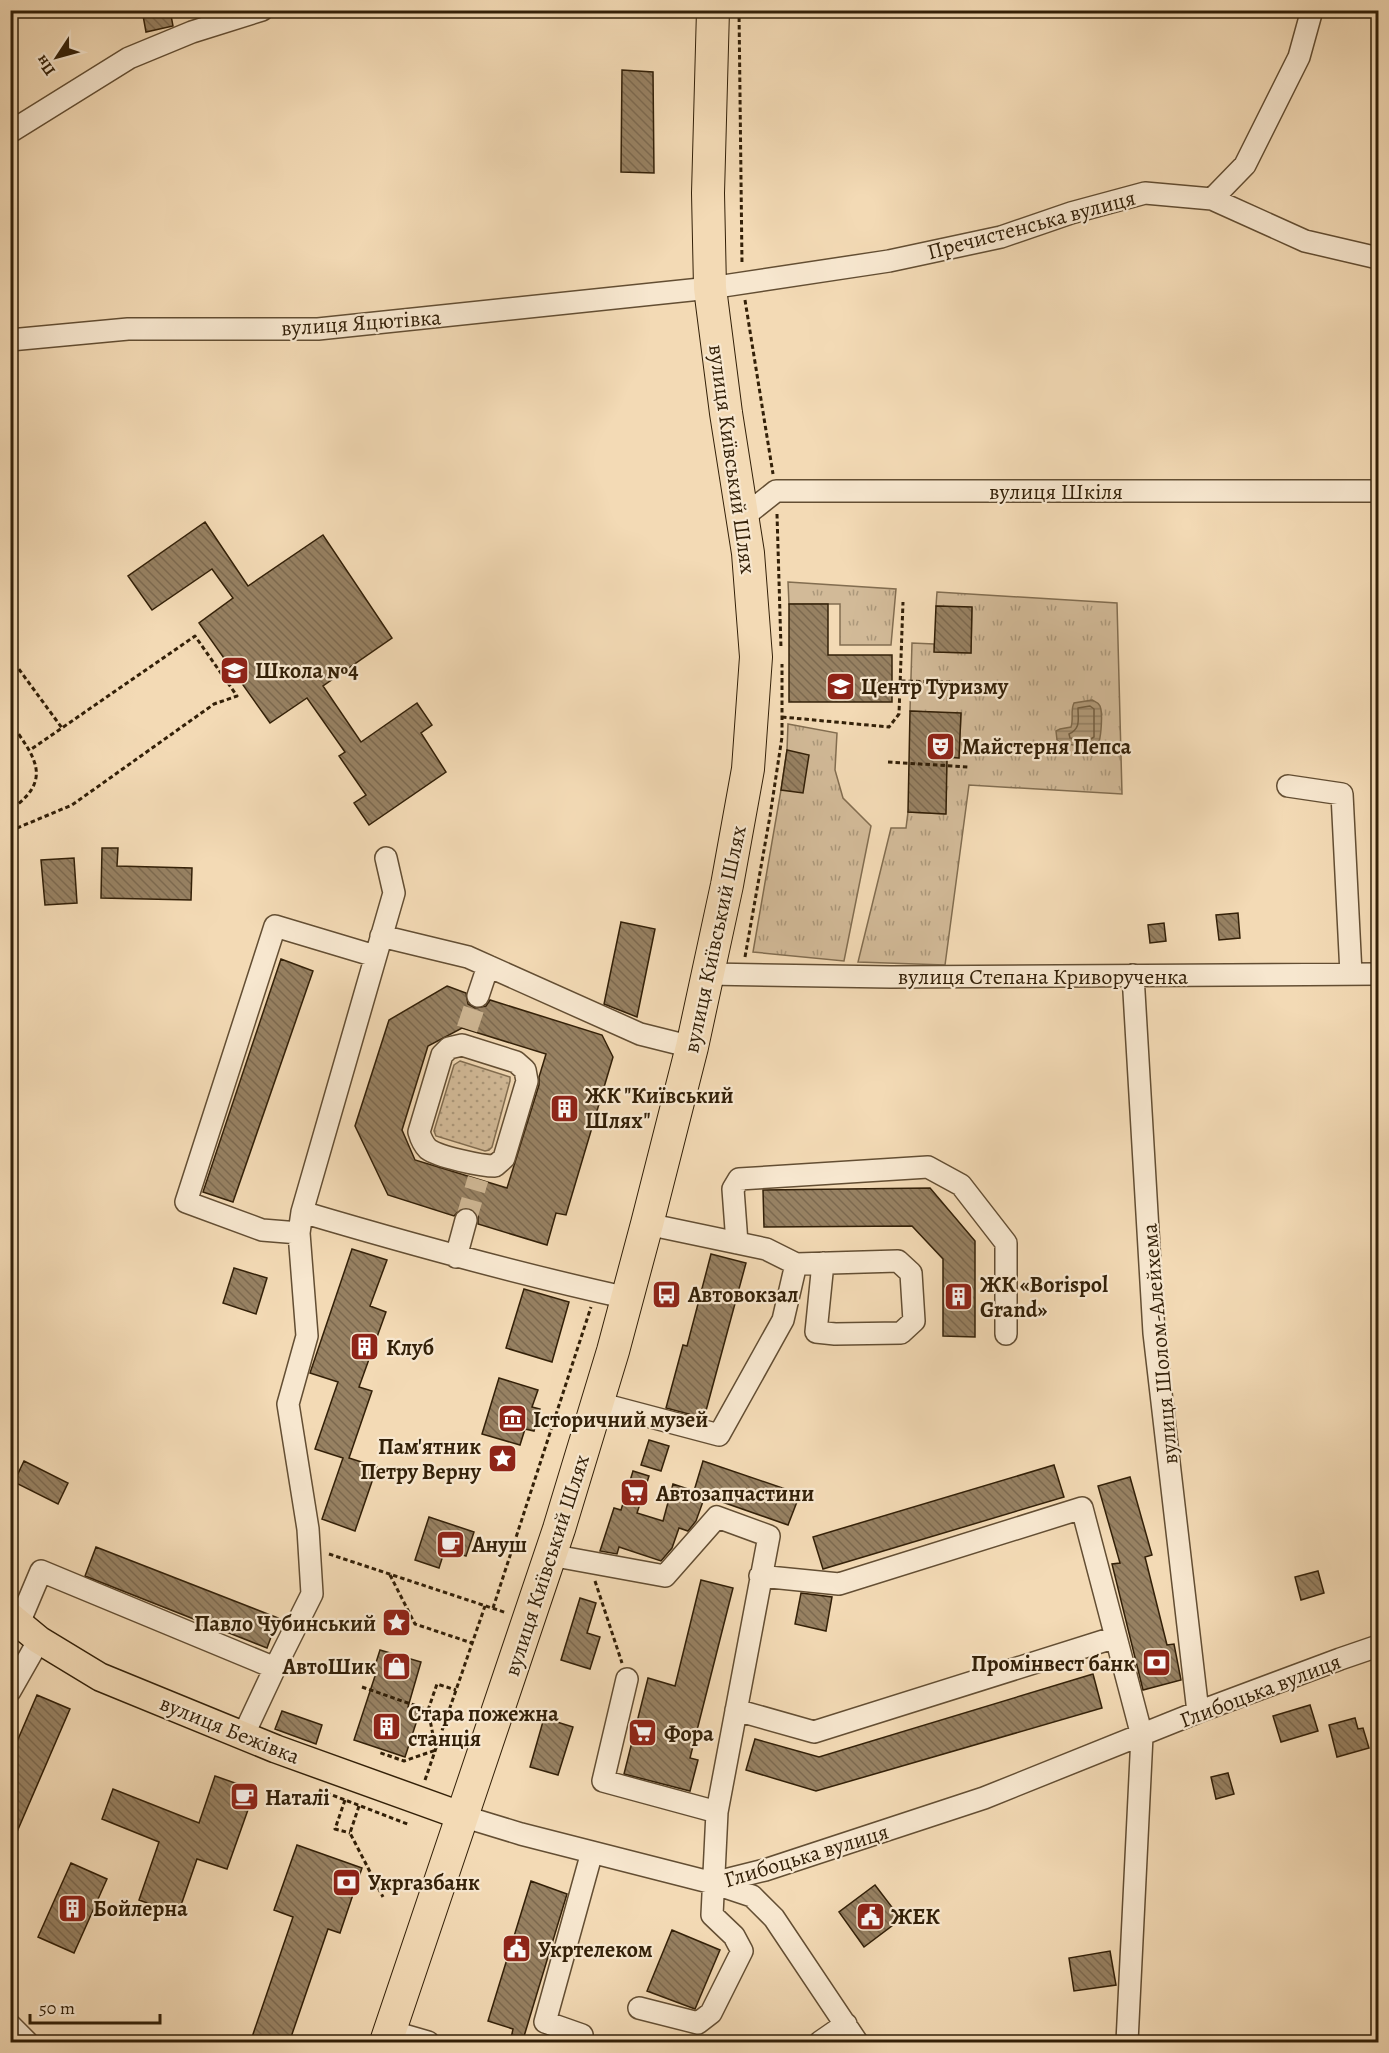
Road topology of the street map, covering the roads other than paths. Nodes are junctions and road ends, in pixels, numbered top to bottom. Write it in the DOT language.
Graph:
graph roads {
  1 [pos="262,10"];
  2 [pos="713,10"];
  3 [pos="1312,10"];
  4 [pos="10,132"];
  5 [pos="1212,199"];
  6 [pos="1378,258"];
  7 [pos="710,288"];
  8 [pos="10,339"];
  9 [pos="1378,491"];
  10 [pos="742,518"];
  11 [pos="1288,786"];
  12 [pos="386,858"];
  13 [pos="381,936"];
  14 [pos="375,956"];
  15 [pos="488,966"];
  16 [pos="708,974"];
  17 [pos="1351,974"];
  18 [pos="1378,974"];
  19 [pos="1133,975"];
  20 [pos="478,996"];
  21 [pos="464,1037"];
  22 [pos="692,1047"];
  23 [pos="466,1220"];
  24 [pos="300,1223"];
  25 [pos="648,1224"];
  26 [pos="737,1243"];
  27 [pos="456,1257"];
  28 [pos="823,1263"];
  29 [pos="796,1264"];
  30 [pos="628,1298"];
  31 [pos="1006,1334"];
  32 [pos="598,1403"];
  33 [pos="550,1555"];
  34 [pos="760,1576"];
  35 [pos="15,1619"];
  36 [pos="1116,1637"];
  37 [pos="39,1640"];
  38 [pos="1378,1646"];
  39 [pos="275,1668"];
  40 [pos="627,1679"];
  41 [pos="10,1691"];
  42 [pos="736,1710"];
  43 [pos="1198,1712"];
  44 [pos="243,1736"];
  45 [pos="1142,1736"];
  46 [pos="717,1812"];
  47 [pos="462,1816"];
  48 [pos="592,1852"];
  49 [pos="713,1883"];
  50 [pos="639,2008"];
  51 [pos="846,2024"];
  52 [pos="10,2025"];
  53 [pos="582,2035"];
  54 [pos="388,2037"];
  55 [pos="27,2043"];
  56 [pos="428,2043"];
  57 [pos="820,2043"];
  58 [pos="857,2043"];
  59 [pos="1127,2043"];
  1 -- 4 [label="street"];
  2 -- 7 [label="highway, вулиця Київський Шлях"];
  3 -- 5 [label="street"];
  5 -- 6 [label="street, Пречистенська вулиця"];
  5 -- 7 [label="street, Пречистенська вулиця"];
  7 -- 8 [label="street, вулиця Яцютівка"];
  7 -- 10 [label="highway, вулиця Київський Шлях"];
  9 -- 10 [label="street, вулиця Шкіля"];
  10 -- 16 [label="highway, вулиця Київський Шлях"];
  11 -- 17 [label="street"];
  12 -- 13 [label="street"];
  13 -- 14 [label="street"];
  13 -- 15 [label="street"];
  14 -- 24 [label="street"];
  14 -- 24 [label="street"];
  15 -- 20 [label="street"];
  15 -- 22 [label="street"];
  16 -- 19 [label="street, вулиця Степана Криворученка"];
  16 -- 22 [label="highway, вулиця Київський Шлях"];
  17 -- 18 [label="street, вулиця Степана Криворученка"];
  17 -- 19 [label="street, вулиця Степана Криворученка"];
  19 -- 43 [label="street, вулиця Шолом-Алейхема"];
  21 -- 21 [label="street"];
  22 -- 25 [label="highway, вулиця Київський Шлях"];
  23 -- 27 [label="street"];
  24 -- 27 [label="street"];
  24 -- 39 [label="street"];
  25 -- 26 [label="street"];
  25 -- 30 [label="highway, вулиця Київський Шлях"];
  26 -- 29 [label="street"];
  26 -- 31 [label="street"];
  27 -- 30 [label="street"];
  28 -- 28 [label="street"];
  28 -- 29 [label="street"];
  29 -- 32 [label="street"];
  30 -- 32 [label="highway, вулиця Київський Шлях"];
  32 -- 33 [label="highway, вулиця Київський Шлях"];
  33 -- 34 [label="street"];
  33 -- 47 [label="highway, вулиця Київський Шлях"];
  34 -- 36 [label="street"];
  34 -- 42 [label="street"];
  35 -- 37 [label="main road, вулиця Бежівка"];
  35 -- 39 [label="street"];
  36 -- 42 [label="street"];
  36 -- 45 [label="street"];
  37 -- 41 [label="street"];
  37 -- 44 [label="main road, вулиця Бежівка"];
  38 -- 43 [label="street, Глибоцька вулиця"];
  39 -- 44 [label="street"];
  40 -- 46 [label="street"];
  42 -- 46 [label="street"];
  43 -- 45 [label="street, Глибоцька вулиця"];
  44 -- 47 [label="main road, вулиця Бежівка"];
  45 -- 49 [label="street, Глибоцька вулиця"];
  45 -- 59 [label="street"];
  46 -- 49 [label="street"];
  47 -- 48 [label="street, Глибоцька вулиця"];
  47 -- 54 [label="highway, вулиця Київський Шлях"];
  48 -- 49 [label="street, Глибоцька вулиця"];
  48 -- 53 [label="street"];
  49 -- 50 [label="street"];
  49 -- 51 [label="street"];
  51 -- 57 [label="street"];
  51 -- 58 [label="street"];
  52 -- 55 [label="street"];
  54 -- 56 [label="street"];
}
